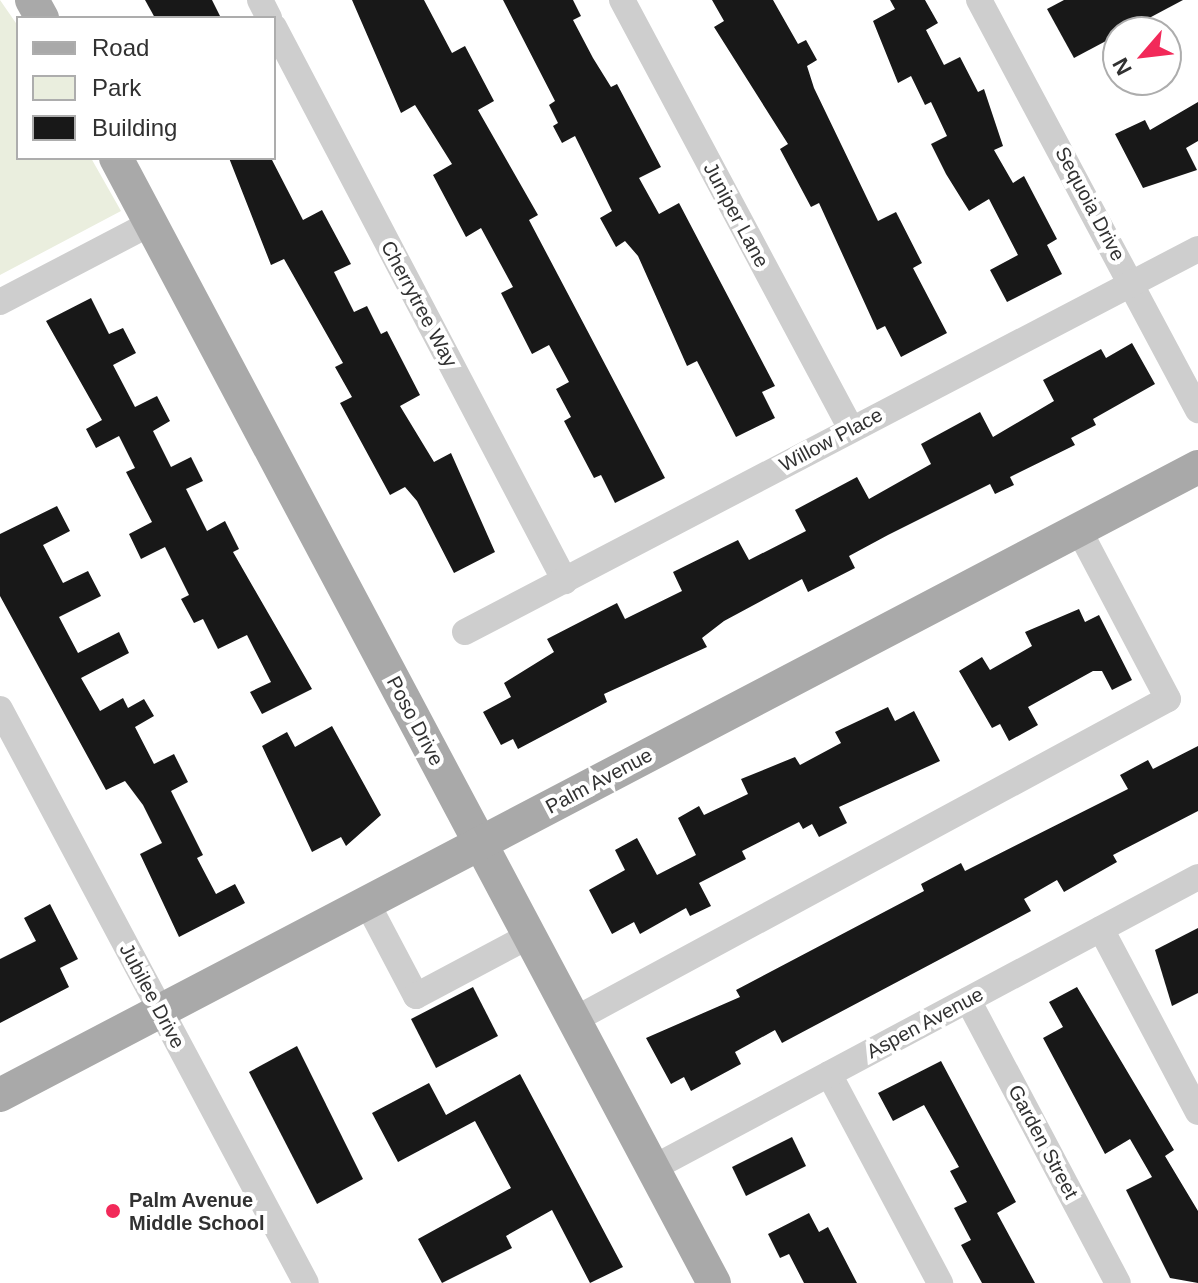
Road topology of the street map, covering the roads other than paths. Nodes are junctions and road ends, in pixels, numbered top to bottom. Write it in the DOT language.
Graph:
graph roads {
  1 [pos="622,0"];
  2 [pos="979,0"];
  3 [pos="276,31"];
  4 [pos="117,160"];
  5 [pos="151,223"];
  6 [pos="1198,249"];
  7 [pos="1132,283"];
  8 [pos="0,302"];
  9 [pos="1198,410"];
  10 [pos="851,429"];
  11 [pos="1198,467"];
  12 [pos="1079,530"];
  13 [pos="565,581"];
  14 [pos="465,632"];
  15 [pos="0,709"];
  16 [pos="480,844"];
  17 [pos="1198,877"];
  18 [pos="367,903"];
  19 [pos="1101,929"];
  20 [pos="529,936"];
  21 [pos="968,1000"];
  22 [pos="160,1011"];
  23 [pos="574,1020"];
  24 [pos="829,1074"];
  25 [pos="0,1095"];
  26 [pos="1198,1112"];
  27 [pos="653,1168"];
  28 [pos="306,1283"];
  29 [pos="714,1283"];
  30 [pos="940,1283"];
  31 [pos="1118,1283"];
  1 -- 10 [label="street, Juniper Lane"];
  2 -- 7 [label="street, Sequoia Drive"];
  3 -- 13 [label="street, Cherrytree Way"];
  4 -- 5 [label="main road, Poso Drive"];
  5 -- 8 [label="street"];
  5 -- 16 [label="main road, Poso Drive"];
  6 -- 7 [label="street, Willow Place"];
  7 -- 9 [label="street, Sequoia Drive"];
  7 -- 10 [label="street, Willow Place"];
  10 -- 13 [label="street, Willow Place"];
  11 -- 12 [label="main road, Palm Avenue"];
  12 -- 16 [label="main road, Palm Avenue"];
  12 -- 23 [label="street"];
  13 -- 14 [label="street, Willow Place"];
  15 -- 22 [label="street, Jubilee Drive"];
  16 -- 18 [label="main road, Palm Avenue"];
  16 -- 20 [label="main road, Poso Drive"];
  17 -- 19 [label="street, Aspen Avenue"];
  18 -- 20 [label="street"];
  18 -- 22 [label="main road, Palm Avenue"];
  19 -- 21 [label="street, Aspen Avenue"];
  19 -- 26 [label="street"];
  20 -- 23 [label="main road, Poso Drive"];
  21 -- 24 [label="street, Aspen Avenue"];
  21 -- 31 [label="street, Garden Street"];
  22 -- 25 [label="main road, Palm Avenue"];
  22 -- 28 [label="street, Jubilee Drive"];
  23 -- 27 [label="main road, Poso Drive"];
  24 -- 27 [label="street, Aspen Avenue"];
  24 -- 30 [label="street"];
  27 -- 29 [label="main road, Poso Drive"];
}
